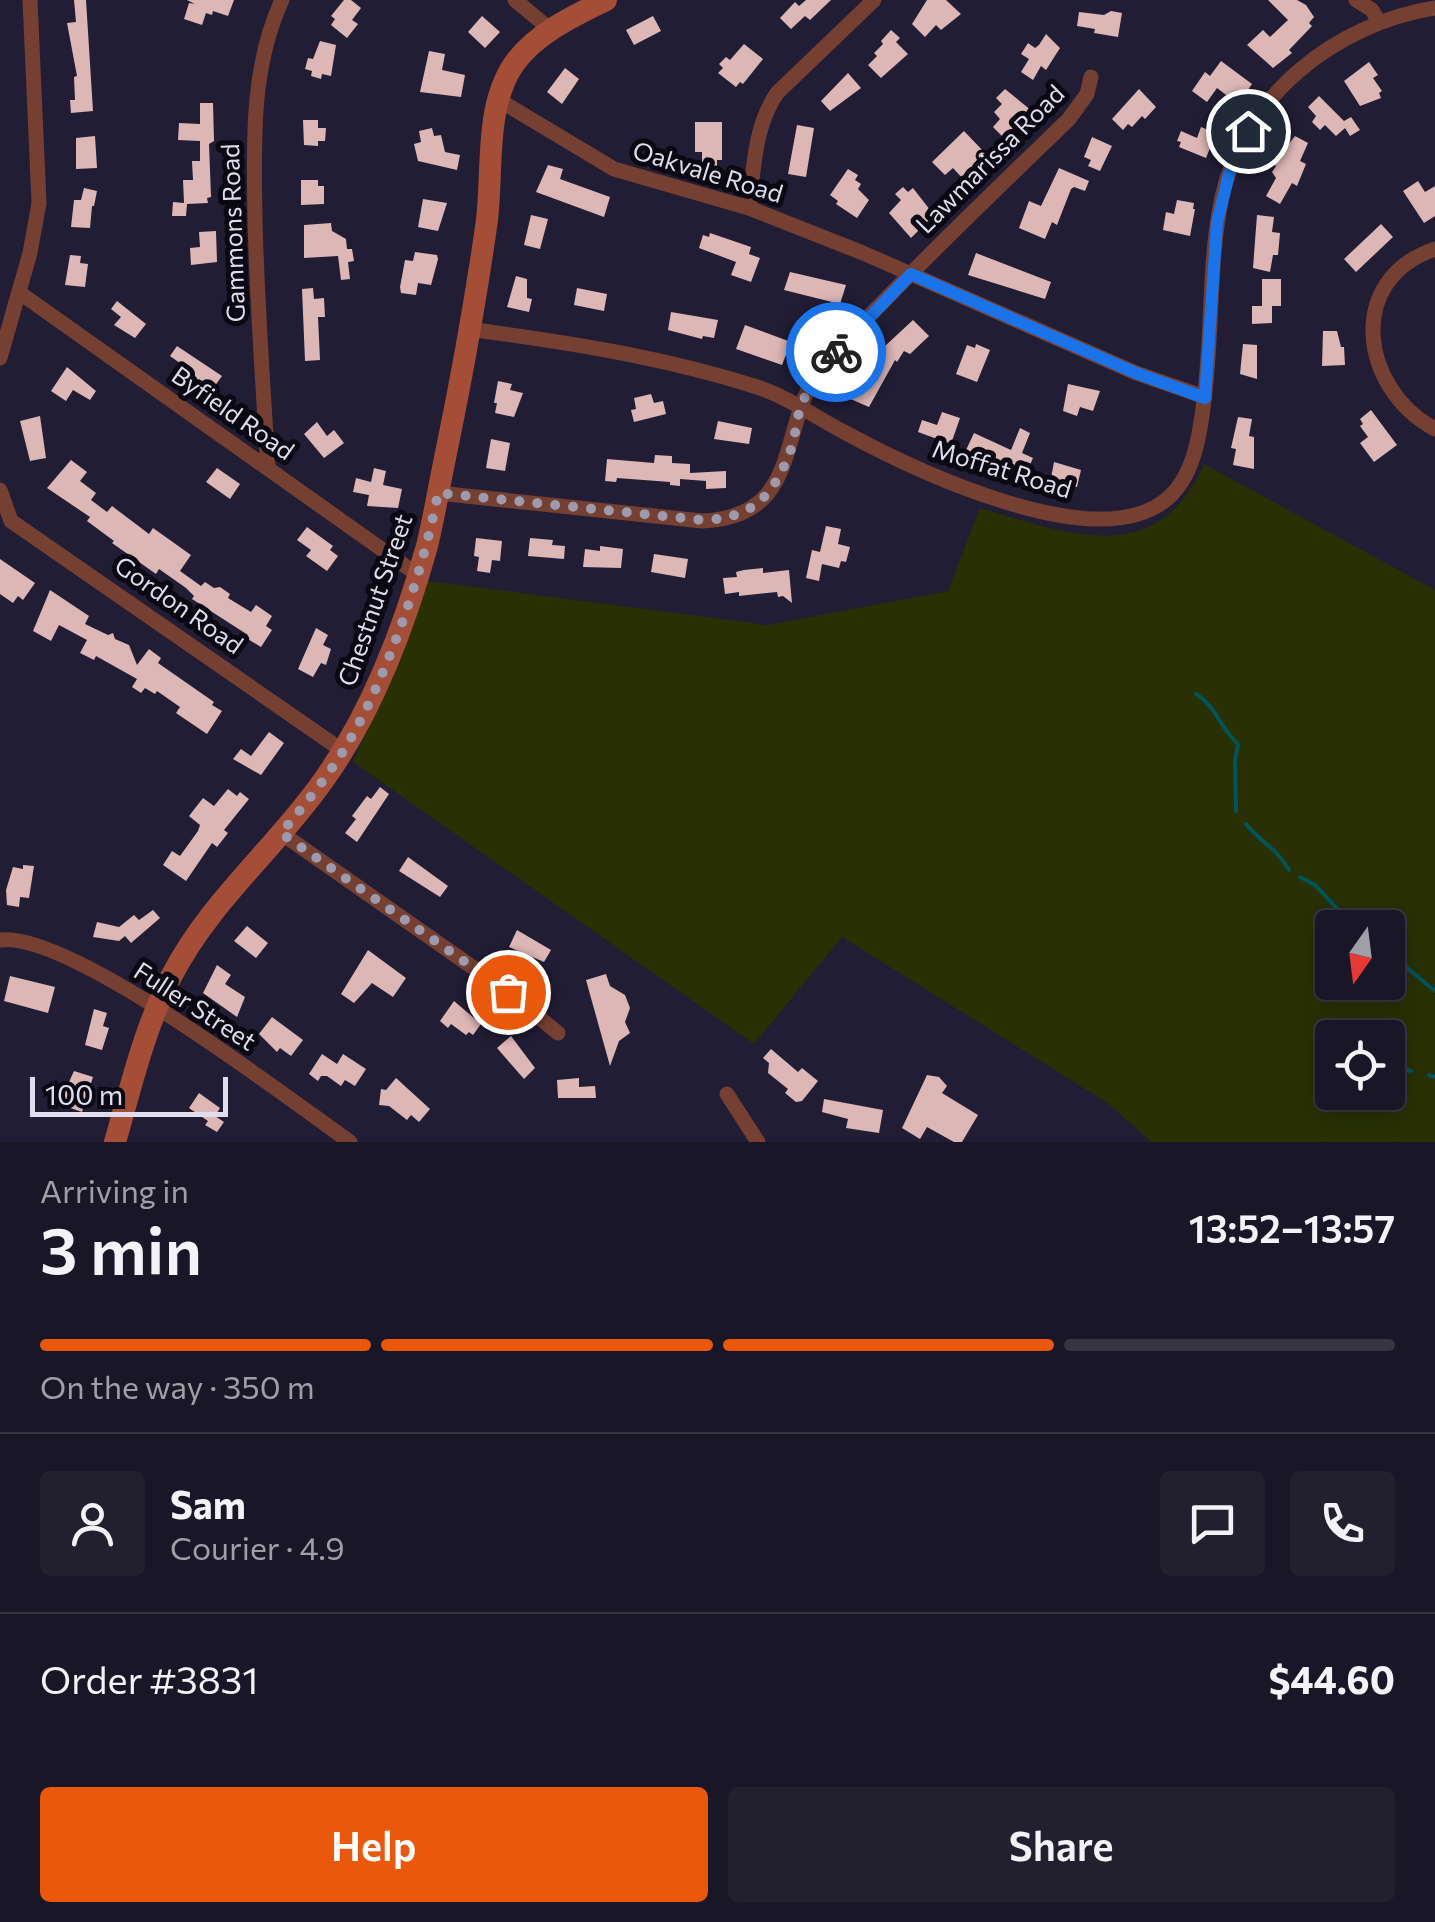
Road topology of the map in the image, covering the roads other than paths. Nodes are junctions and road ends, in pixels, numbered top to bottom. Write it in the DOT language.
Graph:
graph roads {
  1 [pos="30,0"];
  2 [pos="282,0"];
  3 [pos="515,0"];
  4 [pos="606,0"];
  5 [pos="874,0"];
  6 [pos="1356,0"];
  7 [pos="1435,8"];
  8 [pos="1378,22"];
  9 [pos="550,30"];
  10 [pos="1091,77"];
  11 [pos="500,100"];
  12 [pos="749,208"];
  13 [pos="1435,249"];
  14 [pos="911,274"];
  15 [pos="20,293"];
  16 [pos="468,329"];
  17 [pos="0,358"];
  18 [pos="1205,398"];
  19 [pos="800,407"];
  20 [pos="1435,428"];
  21 [pos="268,468"];
  22 [pos="0,490"];
  23 [pos="438,493"];
  24 [pos="6,518"];
  25 [pos="418,575"];
  26 [pos="343,751"];
  27 [pos="281,833"];
  28 [pos="0,940"];
  29 [pos="157,1008"];
  30 [pos="558,1033"];
  31 [pos="727,1094"];
  32 [pos="115,1142"];
  33 [pos="350,1142"];
  34 [pos="758,1142"];
  1 -- 15 [label="street"];
  2 -- 21 [label="street, Gammons Road"];
  3 -- 9 [label="street"];
  4 -- 9 [label="main road, Chestnut Street"];
  5 -- 12 [label="street"];
  6 -- 8 [label="street"];
  7 -- 8 [label="street, Moffat Road"];
  8 -- 18 [label="street, Moffat Road"];
  9 -- 11 [label="main road, Chestnut Street"];
  10 -- 14 [label="street, Lawmarissa Road"];
  11 -- 12 [label="street, Oakvale Road"];
  11 -- 16 [label="main road, Chestnut Street"];
  12 -- 14 [label="street, Oakvale Road"];
  13 -- 20 [label="street"];
  14 -- 18 [label="street, Oakvale Road"];
  14 -- 19 [label="street, Lawmarissa Road"];
  15 -- 17 [label="street"];
  15 -- 21 [label="street, Byfield Road"];
  16 -- 19 [label="street, Moffat Road"];
  16 -- 23 [label="main road, Chestnut Street"];
  18 -- 19 [label="street, Moffat Road"];
  19 -- 23 [label="street, Lawmarissa Road"];
  21 -- 25 [label="street, Byfield Road"];
  22 -- 24 [label="street, Gordon Road"];
  23 -- 25 [label="main road, Chestnut Street"];
  24 -- 26 [label="street, Gordon Road"];
  25 -- 26 [label="main road, Chestnut Street"];
  26 -- 27 [label="main road, Chestnut Street"];
  27 -- 29 [label="main road, Chestnut Street"];
  27 -- 30 [label="street"];
  28 -- 29 [label="street, Fuller Street"];
  29 -- 32 [label="main road, Chestnut Street"];
  29 -- 33 [label="street, Fuller Street"];
  31 -- 34 [label="street"];
}
